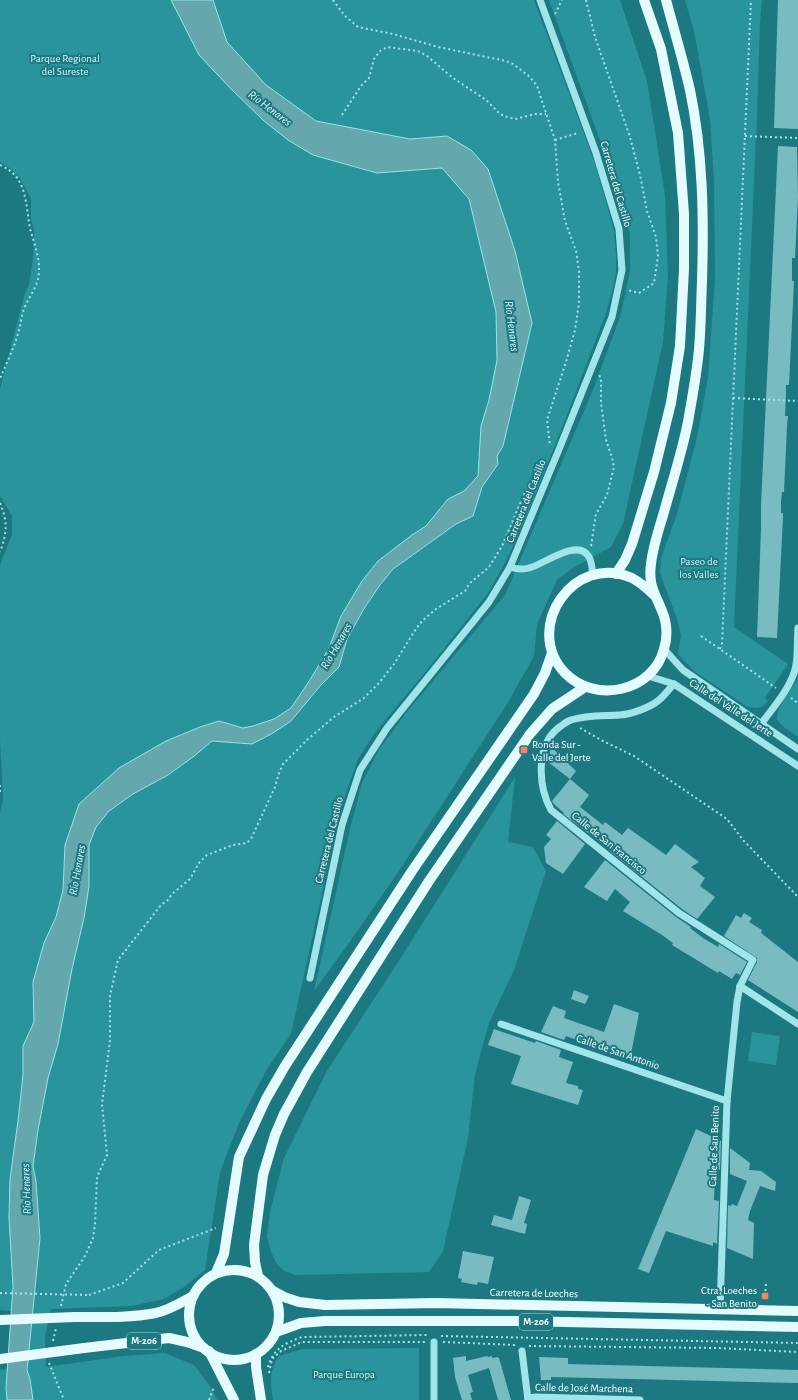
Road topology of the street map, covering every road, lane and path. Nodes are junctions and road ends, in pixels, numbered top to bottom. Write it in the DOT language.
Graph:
graph roads {
  1 [pos="333,0"];
  2 [pos="540,0"];
  3 [pos="562,0"];
  4 [pos="586,0"];
  5 [pos="644,0"];
  6 [pos="666,0"];
  7 [pos="751,0"];
  8 [pos="548,23"];
  9 [pos="546,114"];
  10 [pos="342,115"];
  11 [pos="588,131"];
  12 [pos="745,136"];
  13 [pos="798,138"];
  14 [pos="555,140"];
  15 [pos="0,165"];
  16 [pos="618,288"];
  17 [pos="592,368"];
  18 [pos="0,379"];
  19 [pos="733,398"];
  20 [pos="798,401"];
  21 [pos="560,447"];
  22 [pos="538,473"];
  23 [pos="0,503"];
  24 [pos="0,552"];
  25 [pos="586,554"];
  26 [pos="510,567"];
  27 [pos="616,574"];
  28 [pos="593,575"];
  29 [pos="655,596"];
  30 [pos="798,628"];
  31 [pos="701,636"];
  32 [pos="664,649"];
  33 [pos="720,649"];
  34 [pos="552,653"];
  35 [pos="648,676"];
  36 [pos="674,684"];
  37 [pos="585,687"];
  38 [pos="784,693"];
  39 [pos="798,703"];
  40 [pos="570,720"];
  41 [pos="761,724"];
  42 [pos="798,749"];
  43 [pos="798,766"];
  44 [pos="0,785"];
  45 [pos="0,794"];
  46 [pos="798,897"];
  47 [pos="310,978"];
  48 [pos="740,986"];
  49 [pos="501,1024"];
  50 [pos="798,1024"];
  51 [pos="727,1101"];
  52 [pos="228,1223"];
  53 [pos="216,1273"];
  54 [pos="258,1276"];
  55 [pos="766,1284"];
  56 [pos="273,1291"];
  57 [pos="0,1293"];
  58 [pos="193,1296"];
  59 [pos="765,1296"];
  60 [pos="61,1308"];
  61 [pos="720,1309"];
  62 [pos="798,1311"];
  63 [pos="0,1320"];
  64 [pos="57,1323"];
  65 [pos="798,1327"];
  66 [pos="276,1332"];
  67 [pos="427,1335"];
  68 [pos="435,1339"];
  69 [pos="798,1342"];
  70 [pos="52,1346"];
  71 [pos="529,1346"];
  72 [pos="521,1348"];
  73 [pos="206,1350"];
  74 [pos="798,1352"];
  75 [pos="256,1354"];
  76 [pos="0,1359"];
  77 [pos="49,1362"];
  78 [pos="528,1399"];
  79 [pos="64,1400"];
  80 [pos="234,1400"];
  81 [pos="261,1400"];
  82 [pos="434,1400"];
  83 [pos="640,1400"];
  1 -- 9 [label="path"];
  2 -- 8 [label="street, Carretera del Castillo"];
  3 -- 8 [label="path"];
  4 -- 16 [label="path"];
  5 -- 27 [label="main road"];
  6 -- 29 [label="main road"];
  7 -- 12 [label="path"];
  8 -- 11 [label="street, Carretera del Castillo"];
  9 -- 10 [label="path"];
  9 -- 14 [label="path"];
  11 -- 14 [label="path"];
  11 -- 16 [label="street, Carretera del Castillo"];
  12 -- 13 [label="path"];
  12 -- 19 [label="path"];
  14 -- 21 [label="path"];
  15 -- 18 [label="path"];
  16 -- 17 [label="street, Carretera del Castillo"];
  17 -- 21 [label="street, Carretera del Castillo"];
  17 -- 25 [label="path"];
  19 -- 20 [label="path"];
  19 -- 33 [label="path"];
  21 -- 26 [label="street, Carretera del Castillo"];
  22 -- 60 [label="path"];
  23 -- 24 [label="path"];
  25 -- 26 [label="street"];
  25 -- 28 [label="street"];
  26 -- 47 [label="street, Carretera del Castillo"];
  27 -- 28 [label="main road"];
  27 -- 29 [label="main road"];
  28 -- 34 [label="main road"];
  29 -- 32 [label="main road"];
  30 -- 38 [label="street"];
  31 -- 33 [label="path"];
  32 -- 35 [label="main road"];
  32 -- 41 [label="street, Calle del Valle del Jerte"];
  33 -- 38 [label="path"];
  34 -- 37 [label="main road"];
  34 -- 52 [label="main road"];
  35 -- 36 [label="street, Calle del Valle del Jerte"];
  35 -- 37 [label="main road"];
  36 -- 40 [label="street, Calle de San Francisco"];
  36 -- 43 [label="street, Calle del Valle del Jerte"];
  37 -- 54 [label="main road"];
  38 -- 39 [label="path"];
  38 -- 41 [label="street"];
  40 -- 46 [label="path"];
  40 -- 48 [label="street, Calle de San Francisco"];
  41 -- 42 [label="street, Calle del Valle del Jerte"];
  44 -- 45 [label="path"];
  48 -- 50 [label="street"];
  48 -- 51 [label="street, Calle de San Benito"];
  49 -- 51 [label="street, Calle de San Antonio"];
  51 -- 61 [label="street, Calle de San Benito"];
  52 -- 53 [label="main road"];
  52 -- 57 [label="path, bridge"];
  53 -- 54 [label="main road, M-206"];
  53 -- 58 [label="main road, M-206"];
  54 -- 56 [label="main road, M-206"];
  55 -- 59 [label="path"];
  56 -- 61 [label="main road, Carretera de Loeches / M-206"];
  56 -- 66 [label="main road, M-206"];
  58 -- 63 [label="main road, M-206, bridge"];
  58 -- 73 [label="main road, M-206"];
  61 -- 62 [label="main road, Carretera de Loeches / M-206"];
  64 -- 70 [label="path"];
  65 -- 66 [label="main road, M-206"];
  66 -- 75 [label="main road, M-206"];
  67 -- 68 [label="path"];
  68 -- 69 [label="path"];
  68 -- 72 [label="path"];
  68 -- 82 [label="street"];
  71 -- 74 [label="path"];
  72 -- 78 [label="street"];
  73 -- 75 [label="main road, M-206"];
  73 -- 76 [label="main road, M-206, bridge"];
  73 -- 80 [label="main road"];
  75 -- 81 [label="main road"];
  77 -- 79 [label="path"];
  78 -- 83 [label="street, Calle de José Marchena"];
}
